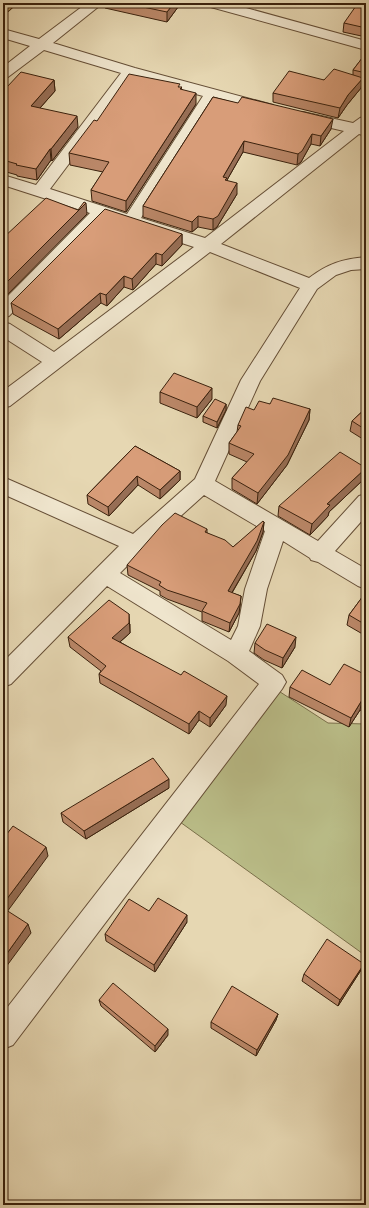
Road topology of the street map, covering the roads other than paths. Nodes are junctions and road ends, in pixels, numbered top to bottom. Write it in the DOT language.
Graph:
graph roads {
  1 [pos="10,3"];
  2 [pos="96,3"];
  3 [pos="212,3"];
  4 [pos="271,3"];
  5 [pos="3,8"];
  6 [pos="259,16"];
  7 [pos="3,34"];
  8 [pos="38,43"];
  9 [pos="366,46"];
  10 [pos="130,71"];
  11 [pos="3,74"];
  12 [pos="212,94"];
  13 [pos="363,127"];
  14 [pos="3,180"];
  15 [pos="40,191"];
  16 [pos="101,212"];
  17 [pos="131,221"];
  18 [pos="208,244"];
  19 [pos="366,263"];
  20 [pos="311,285"];
  21 [pos="3,312"];
  22 [pos="3,328"];
  23 [pos="54,361"];
  24 [pos="3,401"];
  25 [pos="203,484"];
  26 [pos="3,485"];
  27 [pos="366,502"];
  28 [pos="276,529"];
  29 [pos="135,544"];
  30 [pos="319,554"];
  31 [pos="106,575"];
  32 [pos="366,580"];
  33 [pos="236,654"];
  34 [pos="3,677"];
  35 [pos="3,1035"];
  1 -- 5 [label="highway"];
  2 -- 8 [label="street"];
  3 -- 6 [label="street"];
  4 -- 6 [label="street"];
  6 -- 9 [label="street"];
  7 -- 8 [label="street"];
  8 -- 10 [label="street"];
  8 -- 11 [label="street"];
  10 -- 12 [label="street"];
  10 -- 15 [label="street"];
  12 -- 13 [label="street"];
  12 -- 17 [label="street"];
  13 -- 18 [label="street"];
  14 -- 15 [label="street"];
  15 -- 16 [label="street"];
  16 -- 17 [label="street"];
  16 -- 21 [label="street"];
  17 -- 18 [label="street"];
  18 -- 20 [label="street"];
  18 -- 23 [label="street"];
  19 -- 20 [label="street"];
  20 -- 25 [label="street"];
  22 -- 23 [label="street"];
  23 -- 24 [label="street"];
  25 -- 28 [label="street"];
  25 -- 29 [label="street"];
  26 -- 29 [label="street"];
  27 -- 30 [label="street"];
  28 -- 30 [label="street"];
  28 -- 33 [label="street"];
  29 -- 31 [label="street"];
  30 -- 32 [label="street"];
  31 -- 33 [label="street"];
  31 -- 34 [label="street"];
  33 -- 35 [label="street"];
}
